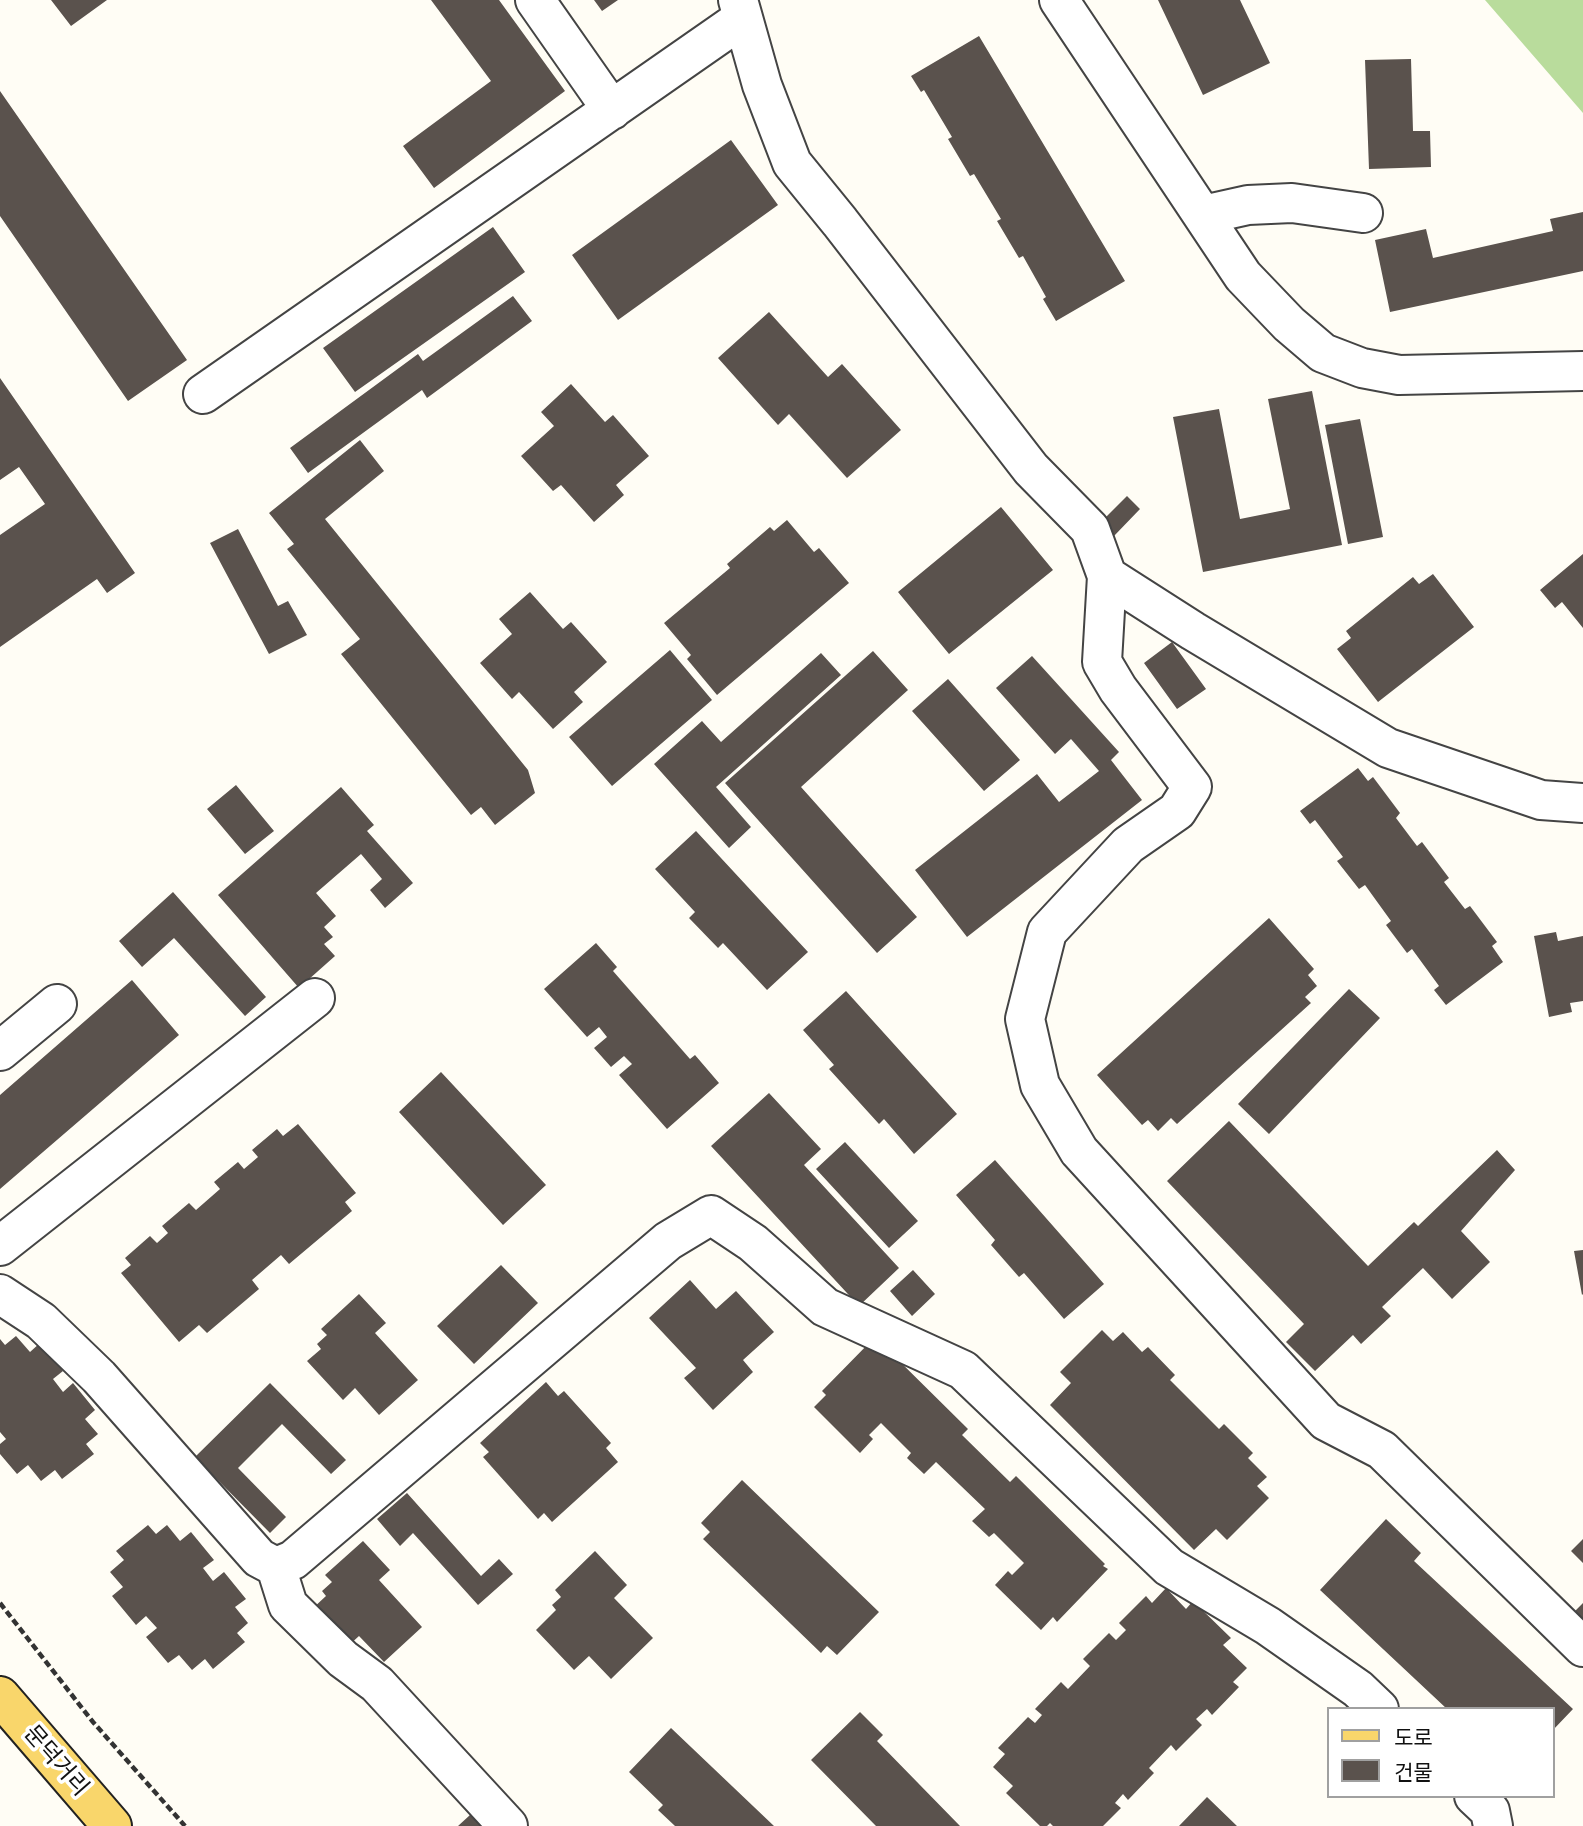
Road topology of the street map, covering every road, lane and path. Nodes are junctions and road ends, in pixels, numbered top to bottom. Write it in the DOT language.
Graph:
graph roads {
  1 [pos="535,0"];
  2 [pos="1059,0"];
  3 [pos="740,9"];
  4 [pos="612,110"];
  5 [pos="1363,214"];
  6 [pos="1203,215"];
  7 [pos="1583,371"];
  8 [pos="203,394"];
  9 [pos="1107,576"];
  10 [pos="1583,803"];
  11 [pos="315,998"];
  12 [pos="57,1004"];
  13 [pos="0,1051"];
  14 [pos="0,1246"];
  15 [pos="0,1294"];
  16 [pos="276,1567"];
  17 [pos="0,1603"];
  18 [pos="1583,1647"];
  19 [pos="0,1696"];
  20 [pos="1377,1707"];
  21 [pos="1476,1798"];
  22 [pos="112,1826"];
  23 [pos="185,1826"];
  24 [pos="508,1826"];
  25 [pos="1493,1826"];
  1 -- 4 [label="street"];
  2 -- 6 [label="street"];
  3 -- 4 [label="street"];
  3 -- 9 [label="street"];
  4 -- 8 [label="street"];
  5 -- 6 [label="street"];
  6 -- 7 [label="street"];
  9 -- 10 [label="street"];
  9 -- 18 [label="street"];
  11 -- 14 [label="street"];
  12 -- 13 [label="street"];
  15 -- 16 [label="street"];
  16 -- 20 [label="street"];
  16 -- 24 [label="street"];
  17 -- 23 [label="path"];
  19 -- 22 [label="main road, 문덕거리"];
  21 -- 25 [label="street"];
}
